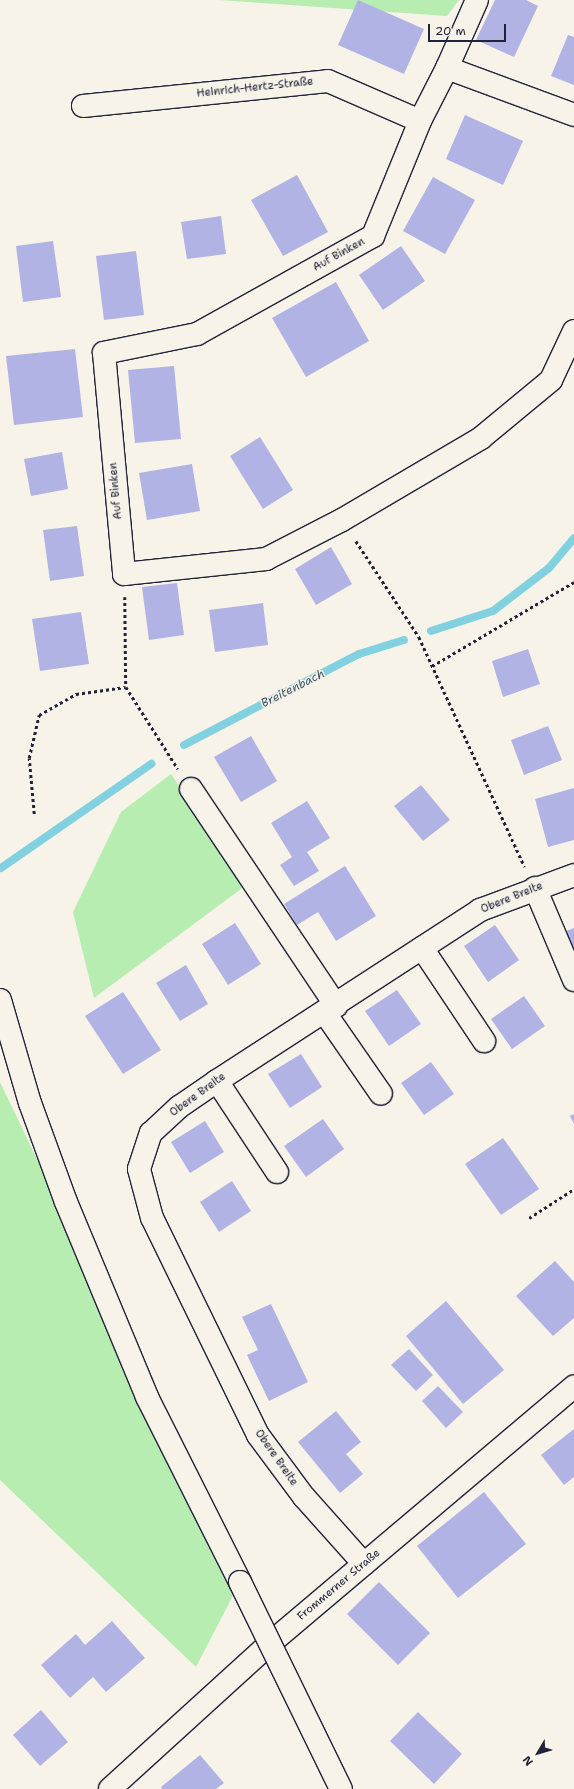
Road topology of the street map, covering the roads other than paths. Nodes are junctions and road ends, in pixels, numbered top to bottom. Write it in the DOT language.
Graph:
graph roads {
  1 [pos="477,0"];
  2 [pos="447,68"];
  3 [pos="83,106"];
  4 [pos="574,115"];
  5 [pos="420,121"];
  6 [pos="574,331"];
  7 [pos="191,789"];
  8 [pos="574,875"];
  9 [pos="535,888"];
  10 [pos="422,948"];
  11 [pos="574,980"];
  12 [pos="0,1000"];
  13 [pos="330,1009"];
  14 [pos="484,1041"];
  15 [pos="217,1081"];
  16 [pos="381,1094"];
  17 [pos="277,1172"];
  18 [pos="574,1387"];
  19 [pos="364,1564"];
  20 [pos="110,1789"];
  21 [pos="341,1789"];
  1 -- 2 [label="street, Auf Binken"];
  2 -- 4 [label="street"];
  2 -- 5 [label="street, Auf Binken"];
  3 -- 5 [label="street, Heinrich-Hertz-Straße"];
  5 -- 6 [label="street, Auf Binken"];
  7 -- 13 [label="street"];
  8 -- 9 [label="street, Obere Breite"];
  9 -- 10 [label="street, Obere Breite"];
  9 -- 11 [label="street"];
  10 -- 13 [label="street, Obere Breite"];
  10 -- 14 [label="street"];
  12 -- 21 [label="street, bridge"];
  13 -- 15 [label="street, Obere Breite"];
  13 -- 16 [label="street"];
  15 -- 17 [label="street"];
  15 -- 19 [label="street, Obere Breite"];
  18 -- 19 [label="street, Frommerner Straße"];
  19 -- 20 [label="street, Frommerner Straße"];
}
